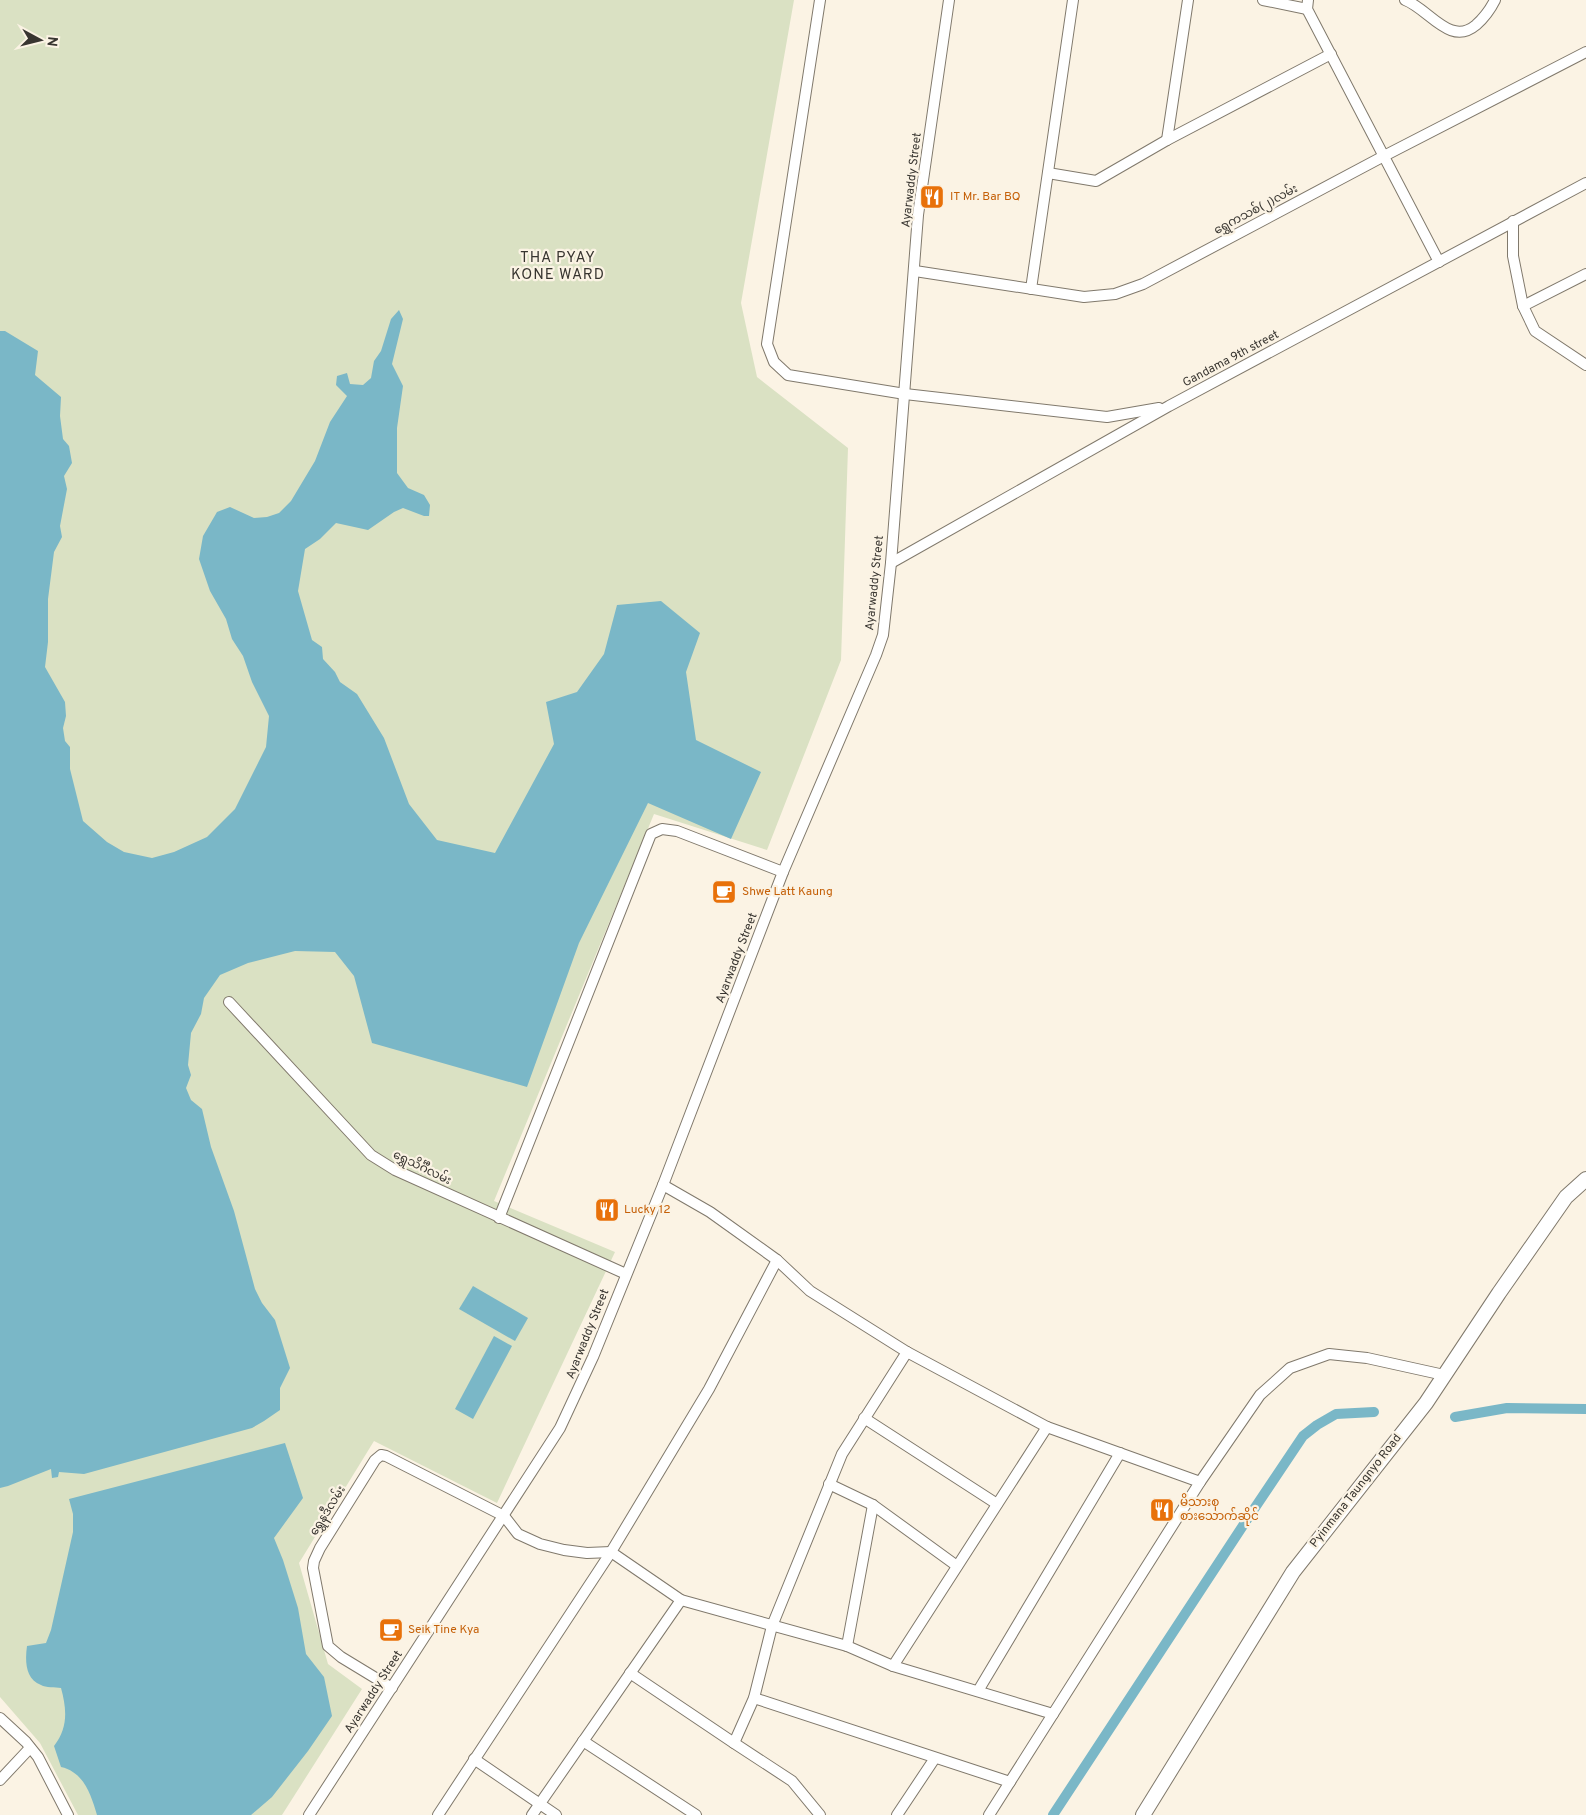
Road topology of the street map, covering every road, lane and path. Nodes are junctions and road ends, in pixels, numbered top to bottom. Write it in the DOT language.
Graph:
graph roads {
  1 [pos="820,0"];
  2 [pos="949,0"];
  3 [pos="1073,0"];
  4 [pos="1188,0"];
  5 [pos="1263,0"];
  6 [pos="1405,0"];
  7 [pos="1495,0"];
  8 [pos="1308,5"];
  9 [pos="1586,52"];
  10 [pos="1331,54"];
  11 [pos="1167,140"];
  12 [pos="1384,156"];
  13 [pos="1048,173"];
  14 [pos="1586,183"];
  15 [pos="1513,221"];
  16 [pos="1439,262"];
  17 [pos="915,271"];
  18 [pos="1586,274"];
  19 [pos="1031,289"];
  20 [pos="1523,306"];
  21 [pos="1584,360"];
  22 [pos="905,394"];
  23 [pos="1169,406"];
  24 [pos="891,563"];
  25 [pos="783,872"];
  26 [pos="229,1002"];
  27 [pos="1586,1179"];
  28 [pos="662,1185"];
  29 [pos="499,1218"];
  30 [pos="777,1260"];
  31 [pos="626,1274"];
  32 [pos="907,1352"];
  33 [pos="1444,1375"];
  34 [pos="864,1418"];
  35 [pos="1047,1427"];
  36 [pos="1120,1454"];
  37 [pos="1200,1482"];
  38 [pos="830,1484"];
  39 [pos="997,1504"];
  40 [pos="874,1506"];
  41 [pos="504,1516"];
  42 [pos="611,1552"];
  43 [pos="957,1566"];
  44 [pos="680,1600"];
  45 [pos="772,1626"];
  46 [pos="847,1646"];
  47 [pos="893,1666"];
  48 [pos="630,1673"];
  49 [pos="392,1688"];
  50 [pos="978,1691"];
  51 [pos="754,1698"];
  52 [pos="1053,1714"];
  53 [pos="0,1718"];
  54 [pos="583,1741"];
  55 [pos="734,1744"];
  56 [pos="30,1748"];
  57 [pos="474,1758"];
  58 [pos="935,1758"];
  59 [pos="0,1780"];
  60 [pos="1010,1782"];
  61 [pos="539,1804"];
  62 [pos="68,1815"];
  63 [pos="309,1815"];
  64 [pos="438,1815"];
  65 [pos="532,1815"];
  66 [pos="556,1815"];
  67 [pos="696,1815"];
  68 [pos="820,1815"];
  69 [pos="897,1815"];
  70 [pos="989,1815"];
  71 [pos="1143,1815"];
  1 -- 22 [label="street"];
  2 -- 17 [label="street, Ayarwaddy Street"];
  3 -- 13 [label="street"];
  4 -- 11 [label="street"];
  5 -- 8 [label="street"];
  6 -- 7 [label="street"];
  8 -- 10 [label="street"];
  9 -- 12 [label="street, ရွှေကသစ်(၂)လမ်း"];
  10 -- 11 [label="street"];
  10 -- 12 [label="street"];
  11 -- 13 [label="street"];
  12 -- 16 [label="street"];
  12 -- 19 [label="street, ရွှေကသစ်(၂)လမ်း"];
  13 -- 19 [label="street"];
  14 -- 15 [label="street, Gandama 9th street"];
  15 -- 16 [label="street, Gandama 9th street"];
  15 -- 20 [label="street"];
  16 -- 23 [label="street, Gandama 9th street"];
  17 -- 19 [label="street, ရွှေကသစ်(၂)လမ်း"];
  17 -- 22 [label="street, Ayarwaddy Street"];
  18 -- 20 [label="street"];
  20 -- 21 [label="street"];
  22 -- 23 [label="street"];
  22 -- 24 [label="street, Ayarwaddy Street"];
  23 -- 24 [label="street, Gandama 9th street"];
  24 -- 25 [label="street, Ayarwaddy Street"];
  25 -- 28 [label="street, Ayarwaddy Street"];
  25 -- 29 [label="street"];
  26 -- 29 [label="street, ရွှေသိင်္ဂီလမ်း"];
  27 -- 33 [label="main road, Pyinmana Taungnyo Road"];
  28 -- 30 [label="street"];
  28 -- 31 [label="street, Ayarwaddy Street"];
  29 -- 31 [label="street, ရွှေသိင်္ဂီလမ်း"];
  30 -- 32 [label="street"];
  30 -- 42 [label="street"];
  31 -- 41 [label="street, Ayarwaddy Street"];
  32 -- 34 [label="street"];
  32 -- 35 [label="street"];
  33 -- 37 [label="street"];
  33 -- 71 [label="main road, Pyinmana Taungnyo Road"];
  34 -- 38 [label="street"];
  34 -- 39 [label="street"];
  35 -- 36 [label="street"];
  35 -- 39 [label="street"];
  36 -- 37 [label="street"];
  36 -- 50 [label="street"];
  37 -- 52 [label="street"];
  38 -- 40 [label="street"];
  38 -- 45 [label="street"];
  39 -- 43 [label="street"];
  40 -- 43 [label="street"];
  40 -- 46 [label="street"];
  41 -- 42 [label="street"];
  41 -- 49 [label="street, Ayarwaddy Street"];
  41 -- 49 [label="street, ရွှေနဒီလမ်း"];
  42 -- 44 [label="street"];
  42 -- 57 [label="street"];
  43 -- 47 [label="street"];
  44 -- 45 [label="street"];
  44 -- 48 [label="street"];
  45 -- 46 [label="street"];
  45 -- 51 [label="street"];
  46 -- 47 [label="street"];
  47 -- 50 [label="street"];
  48 -- 54 [label="street"];
  48 -- 55 [label="street"];
  49 -- 63 [label="street, Ayarwaddy Street"];
  50 -- 52 [label="street"];
  51 -- 55 [label="street"];
  51 -- 58 [label="street"];
  52 -- 60 [label="street"];
  53 -- 56 [label="street"];
  54 -- 61 [label="street"];
  54 -- 67 [label="street"];
  55 -- 68 [label="street"];
  56 -- 59 [label="street"];
  56 -- 62 [label="street"];
  57 -- 61 [label="street"];
  57 -- 64 [label="street"];
  58 -- 60 [label="street"];
  58 -- 69 [label="street"];
  60 -- 70 [label="street"];
  61 -- 65 [label="street"];
  61 -- 66 [label="street"];
}
